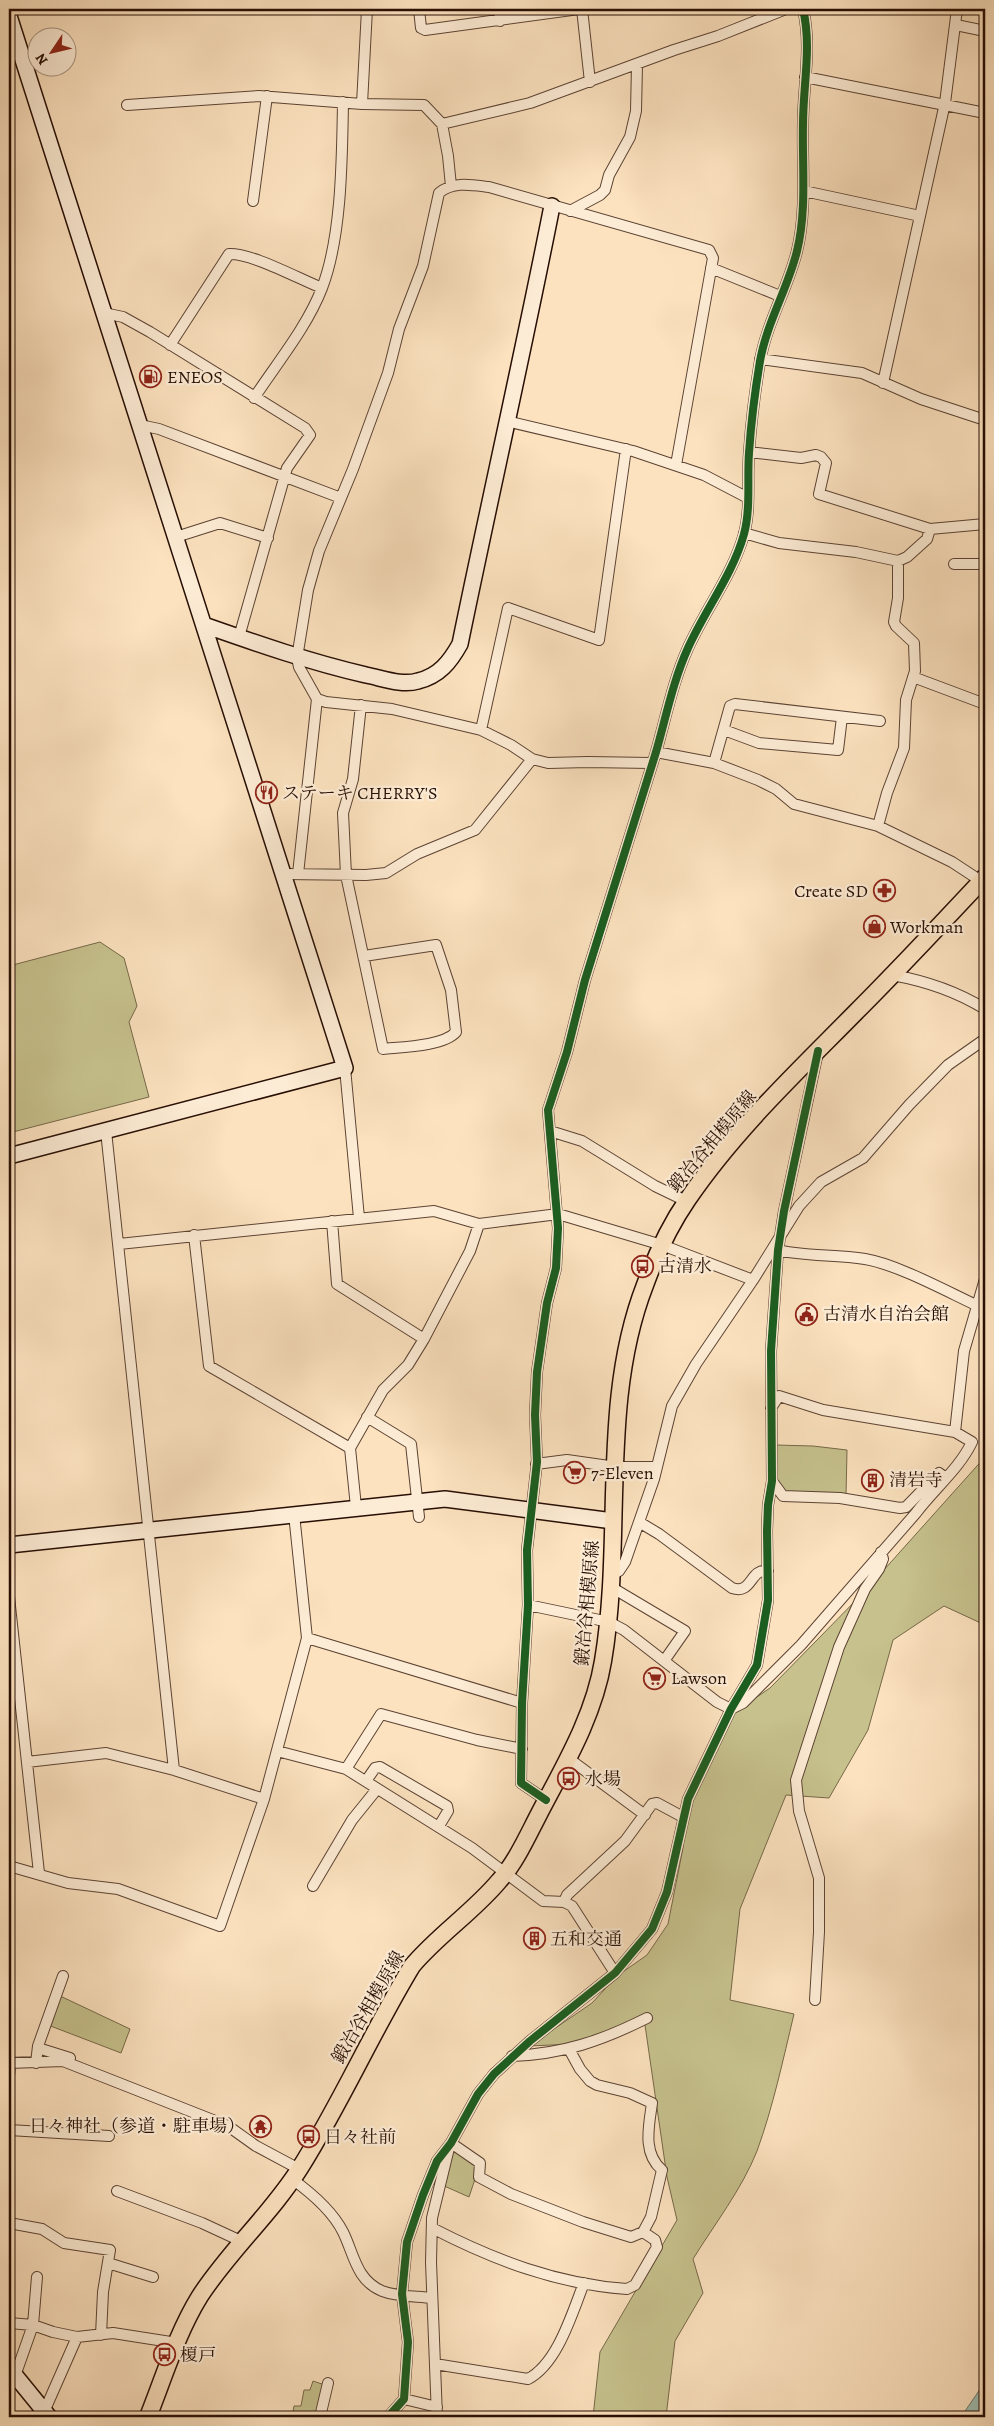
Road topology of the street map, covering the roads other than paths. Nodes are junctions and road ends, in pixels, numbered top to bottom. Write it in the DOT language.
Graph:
graph roads {
  1 [pos="367,9"];
  2 [pos="419,9"];
  3 [pos="499,9"];
  4 [pos="580,9"];
  5 [pos="786,9"];
  6 [pos="803,9"];
  7 [pos="957,9"];
  8 [pos="9,16"];
  9 [pos="500,21"];
  10 [pos="956,25"];
  11 [pos="985,31"];
  12 [pos="637,65"];
  13 [pos="806,77"];
  14 [pos="590,82"];
  15 [pos="267,96"];
  16 [pos="343,102"];
  17 [pos="945,103"];
  18 [pos="362,104"];
  19 [pos="128,105"];
  20 [pos="985,112"];
  21 [pos="442,124"];
  22 [pos="451,186"];
  23 [pos="804,191"];
  24 [pos="252,201"];
  25 [pos="552,206"];
  26 [pos="570,212"];
  27 [pos="920,216"];
  28 [pos="711,268"];
  29 [pos="322,288"];
  30 [pos="780,296"];
  31 [pos="104,313"];
  32 [pos="170,345"];
  33 [pos="760,359"];
  34 [pos="884,383"];
  35 [pos="254,398"];
  36 [pos="985,420"];
  37 [pos="506,421"];
  38 [pos="140,424"];
  39 [pos="626,449"];
  40 [pos="749,452"];
  41 [pos="676,465"];
  42 [pos="285,477"];
  43 [pos="341,498"];
  44 [pos="748,498"];
  45 [pos="985,524"];
  46 [pos="930,528"];
  47 [pos="744,533"];
  48 [pos="176,537"];
  49 [pos="268,538"];
  50 [pos="898,561"];
  51 [pos="954,564"];
  52 [pos="985,564"];
  53 [pos="204,625"];
  54 [pos="239,637"];
  55 [pos="297,658"];
  56 [pos="913,677"];
  57 [pos="317,699"];
  58 [pos="985,704"];
  59 [pos="361,705"];
  60 [pos="842,717"];
  61 [pos="880,722"];
  62 [pos="482,730"];
  63 [pos="724,730"];
  64 [pos="656,752"];
  65 [pos="532,759"];
  66 [pos="651,763"];
  67 [pos="714,763"];
  68 [pos="878,826"];
  69 [pos="291,874"];
  70 [pos="346,875"];
  71 [pos="984,881"];
  72 [pos="364,956"];
  73 [pos="892,975"];
  74 [pos="985,1009"];
  75 [pos="985,1039"];
  76 [pos="818,1051"];
  77 [pos="345,1068"];
  78 [pos="106,1131"];
  79 [pos="550,1131"];
  80 [pos="9,1156"];
  81 [pos="686,1201"];
  82 [pos="558,1214"];
  83 [pos="360,1218"];
  84 [pos="332,1222"];
  85 [pos="479,1224"];
  86 [pos="781,1234"];
  87 [pos="194,1235"];
  88 [pos="119,1244"];
  89 [pos="662,1245"];
  90 [pos="775,1249"];
  91 [pos="985,1279"];
  92 [pos="753,1280"];
  93 [pos="976,1305"];
  94 [pos="424,1339"];
  95 [pos="770,1410"];
  96 [pos="367,1416"];
  97 [pos="955,1432"];
  98 [pos="350,1448"];
  99 [pos="536,1464"];
  100 [pos="616,1467"];
  101 [pos="657,1468"];
  102 [pos="946,1478"];
  103 [pos="772,1481"];
  104 [pos="417,1500"];
  105 [pos="356,1507"];
  106 [pos="532,1510"];
  107 [pos="294,1514"];
  108 [pos="419,1517"];
  109 [pos="614,1521"];
  110 [pos="639,1522"];
  111 [pos="149,1530"];
  112 [pos="9,1545"];
  113 [pos="881,1552"];
  114 [pos="768,1571"];
  115 [pos="611,1581"];
  116 [pos="9,1597"];
  117 [pos="528,1606"];
  118 [pos="609,1622"];
  119 [pos="307,1638"];
  120 [pos="664,1661"];
  121 [pos="522,1703"];
  122 [pos="732,1709"];
  123 [pos="522,1749"];
  124 [pos="277,1751"];
  125 [pos="568,1758"];
  126 [pos="27,1762"];
  127 [pos="346,1769"];
  128 [pos="174,1770"];
  129 [pos="366,1782"];
  130 [pos="377,1789"];
  131 [pos="264,1799"];
  132 [pos="546,1800"];
  133 [pos="645,1815"];
  134 [pos="682,1817"];
  135 [pos="439,1826"];
  136 [pos="9,1866"];
  137 [pos="39,1873"];
  138 [pos="505,1873"];
  139 [pos="313,1886"];
  140 [pos="564,1902"];
  141 [pos="615,1973"];
  142 [pos="63,1976"];
  143 [pos="815,2000"];
  144 [pos="647,2018"];
  145 [pos="38,2048"];
  146 [pos="569,2049"];
  147 [pos="512,2056"];
  148 [pos="56,2057"];
  149 [pos="9,2063"];
  150 [pos="36,2063"];
  151 [pos="9,2076"];
  152 [pos="9,2130"];
  153 [pos="108,2136"];
  154 [pos="450,2143"];
  155 [pos="296,2174"];
  156 [pos="117,2191"];
  157 [pos="414,2218"];
  158 [pos="9,2223"];
  159 [pos="432,2227"];
  160 [pos="643,2232"];
  161 [pos="243,2242"];
  162 [pos="108,2263"];
  163 [pos="36,2277"];
  164 [pos="146,2277"];
  165 [pos="584,2283"];
  166 [pos="402,2294"];
  167 [pos="432,2298"];
  168 [pos="9,2323"];
  169 [pos="33,2324"];
  170 [pos="101,2334"];
  171 [pos="77,2336"];
  172 [pos="178,2343"];
  173 [pos="435,2364"];
  174 [pos="11,2377"];
  175 [pos="328,2384"];
  176 [pos="404,2399"];
  177 [pos="437,2412"];
  178 [pos="46,2415"];
  179 [pos="148,2417"];
  180 [pos="320,2417"];
  181 [pos="388,2417"];
  1 -- 18 [label="street"];
  2 -- 9 [label="street"];
  3 -- 9 [label="street"];
  4 -- 9 [label="street"];
  4 -- 14 [label="street"];
  5 -- 12 [label="street"];
  6 -- 13 [label="street"];
  7 -- 10 [label="street"];
  8 -- 31 [label="street"];
  10 -- 11 [label="street"];
  10 -- 17 [label="street"];
  12 -- 14 [label="street"];
  12 -- 26 [label="street"];
  13 -- 17 [label="street"];
  13 -- 23 [label="street"];
  14 -- 21 [label="street"];
  15 -- 16 [label="street"];
  15 -- 19 [label="street"];
  15 -- 24 [label="street"];
  16 -- 18 [label="street"];
  16 -- 29 [label="street"];
  17 -- 20 [label="street"];
  17 -- 27 [label="street"];
  18 -- 21 [label="street"];
  21 -- 22 [label="street"];
  22 -- 25 [label="street"];
  22 -- 43 [label="street"];
  23 -- 27 [label="street"];
  23 -- 30 [label="street"];
  25 -- 26 [label="street"];
  25 -- 37 [label="street"];
  26 -- 28 [label="street"];
  27 -- 34 [label="street"];
  28 -- 30 [label="street"];
  28 -- 41 [label="street"];
  29 -- 32 [label="street"];
  29 -- 35 [label="street"];
  30 -- 33 [label="street"];
  31 -- 32 [label="street"];
  31 -- 38 [label="street"];
  32 -- 35 [label="street"];
  33 -- 34 [label="street"];
  33 -- 40 [label="street"];
  34 -- 36 [label="street"];
  35 -- 42 [label="street"];
  37 -- 39 [label="street"];
  37 -- 55 [label="street"];
  38 -- 42 [label="street"];
  38 -- 48 [label="street"];
  39 -- 41 [label="street"];
  39 -- 62 [label="street"];
  40 -- 44 [label="street"];
  40 -- 46 [label="street"];
  41 -- 44 [label="street"];
  42 -- 43 [label="street"];
  42 -- 49 [label="street"];
  43 -- 55 [label="street"];
  44 -- 47 [label="street"];
  45 -- 46 [label="street"];
  46 -- 50 [label="street"];
  47 -- 50 [label="street"];
  47 -- 64 [label="street"];
  48 -- 49 [label="street"];
  48 -- 53 [label="street"];
  49 -- 54 [label="street"];
  50 -- 56 [label="street"];
  51 -- 52 [label="street"];
  53 -- 54 [label="street"];
  53 -- 69 [label="street"];
  54 -- 55 [label="street"];
  55 -- 57 [label="street"];
  56 -- 58 [label="street"];
  56 -- 68 [label="street"];
  57 -- 59 [label="street"];
  57 -- 69 [label="street"];
  59 -- 62 [label="street"];
  59 -- 70 [label="street"];
  60 -- 61 [label="street"];
  60 -- 63 [label="street"];
  60 -- 63 [label="street"];
  62 -- 65 [label="street"];
  63 -- 67 [label="street"];
  64 -- 66 [label="street"];
  64 -- 67 [label="street"];
  65 -- 66 [label="street"];
  65 -- 70 [label="street"];
  66 -- 79 [label="street"];
  67 -- 68 [label="street"];
  68 -- 71 [label="street"];
  69 -- 70 [label="street"];
  69 -- 77 [label="street"];
  70 -- 72 [label="street"];
  71 -- 73 [label="main road, 鍛冶谷相模原線"];
  72 -- 72 [label="street"];
  73 -- 74 [label="street"];
  73 -- 76 [label="main road, 鍛冶谷相模原線"];
  75 -- 86 [label="street"];
  76 -- 81 [label="main road, 鍛冶谷相模原線"];
  76 -- 86 [label="street"];
  77 -- 78 [label="street"];
  77 -- 83 [label="street"];
  78 -- 80 [label="street"];
  78 -- 88 [label="street"];
  79 -- 81 [label="street"];
  79 -- 82 [label="street"];
  81 -- 89 [label="main road, 鍛冶谷相模原線"];
  82 -- 85 [label="street"];
  82 -- 89 [label="street"];
  82 -- 99 [label="street"];
  83 -- 84 [label="street"];
  83 -- 85 [label="street"];
  84 -- 87 [label="street"];
  84 -- 94 [label="street"];
  85 -- 94 [label="street"];
  86 -- 90 [label="street"];
  87 -- 88 [label="street"];
  87 -- 98 [label="street"];
  88 -- 111 [label="street"];
  89 -- 92 [label="street"];
  89 -- 100 [label="main road, 鍛冶谷相模原線"];
  90 -- 92 [label="street"];
  90 -- 93 [label="street"];
  90 -- 95 [label="street"];
  91 -- 93 [label="street"];
  92 -- 101 [label="street"];
  93 -- 97 [label="street"];
  94 -- 96 [label="street"];
  95 -- 97 [label="street"];
  95 -- 103 [label="street"];
  96 -- 98 [label="street"];
  96 -- 104 [label="street"];
  97 -- 102 [label="street"];
  98 -- 105 [label="street"];
  99 -- 100 [label="street"];
  99 -- 106 [label="street"];
  100 -- 101 [label="street"];
  100 -- 109 [label="main road, 鍛冶谷相模原線"];
  101 -- 110 [label="street"];
  102 -- 103 [label="street"];
  102 -- 113 [label="street"];
  103 -- 114 [label="street"];
  104 -- 105 [label="street"];
  104 -- 106 [label="street"];
  104 -- 108 [label="street"];
  105 -- 107 [label="street"];
  106 -- 109 [label="street"];
  106 -- 117 [label="street"];
  107 -- 111 [label="street"];
  107 -- 119 [label="street"];
  109 -- 115 [label="main road, 鍛冶谷相模原線"];
  110 -- 114 [label="street"];
  110 -- 115 [label="street"];
  111 -- 112 [label="street"];
  111 -- 128 [label="street"];
  113 -- 122 [label="street"];
  113 -- 143 [label="street"];
  114 -- 122 [label="street"];
  115 -- 118 [label="main road, 鍛冶谷相模原線"];
  115 -- 120 [label="street"];
  116 -- 126 [label="street"];
  117 -- 118 [label="street"];
  117 -- 121 [label="street"];
  118 -- 120 [label="street"];
  118 -- 125 [label="main road, 鍛冶谷相模原線"];
  119 -- 121 [label="street"];
  119 -- 124 [label="street"];
  120 -- 122 [label="street"];
  121 -- 123 [label="street"];
  122 -- 134 [label="street"];
  123 -- 127 [label="street"];
  123 -- 132 [label="street"];
  124 -- 127 [label="street"];
  124 -- 131 [label="street"];
  125 -- 132 [label="main road, 鍛冶谷相模原線"];
  125 -- 133 [label="street"];
  126 -- 128 [label="street"];
  126 -- 137 [label="street"];
  127 -- 129 [label="street"];
  128 -- 131 [label="street"];
  129 -- 130 [label="street"];
  129 -- 135 [label="street"];
  130 -- 135 [label="street"];
  130 -- 139 [label="street"];
  131 -- 137 [label="street"];
  132 -- 138 [label="main road, 鍛冶谷相模原線"];
  133 -- 134 [label="street"];
  133 -- 140 [label="street"];
  134 -- 141 [label="street"];
  135 -- 138 [label="street"];
  136 -- 137 [label="street"];
  138 -- 140 [label="street"];
  138 -- 155 [label="main road, 鍛冶谷相模原線"];
  140 -- 141 [label="street"];
  141 -- 147 [label="street"];
  142 -- 145 [label="street"];
  144 -- 146 [label="street"];
  145 -- 148 [label="street"];
  145 -- 150 [label="street"];
  146 -- 147 [label="street"];
  146 -- 160 [label="street"];
  147 -- 154 [label="street"];
  148 -- 150 [label="street"];
  148 -- 155 [label="street"];
  149 -- 150 [label="street"];
  149 -- 151 [label="street"];
  152 -- 153 [label="street"];
  154 -- 157 [label="street"];
  154 -- 159 [label="street"];
  154 -- 160 [label="street"];
  155 -- 161 [label="main road, 鍛冶谷相模原線"];
  155 -- 166 [label="street"];
  156 -- 161 [label="street"];
  157 -- 159 [label="street"];
  157 -- 166 [label="street"];
  158 -- 162 [label="street"];
  159 -- 165 [label="street"];
  159 -- 167 [label="street"];
  160 -- 165 [label="street"];
  161 -- 172 [label="main road, 鍛冶谷相模原線"];
  162 -- 164 [label="street"];
  162 -- 170 [label="street"];
  163 -- 169 [label="street"];
  165 -- 173 [label="street"];
  166 -- 167 [label="street"];
  166 -- 176 [label="street"];
  167 -- 173 [label="street"];
  168 -- 169 [label="street"];
  169 -- 171 [label="street"];
  169 -- 174 [label="street"];
  170 -- 171 [label="street"];
  170 -- 172 [label="street"];
  171 -- 178 [label="street"];
  172 -- 179 [label="main road, 鍛冶谷相模原線"];
  173 -- 177 [label="street"];
  174 -- 178 [label="street"];
  175 -- 180 [label="street"];
  176 -- 177 [label="street"];
  176 -- 181 [label="street"];
}
